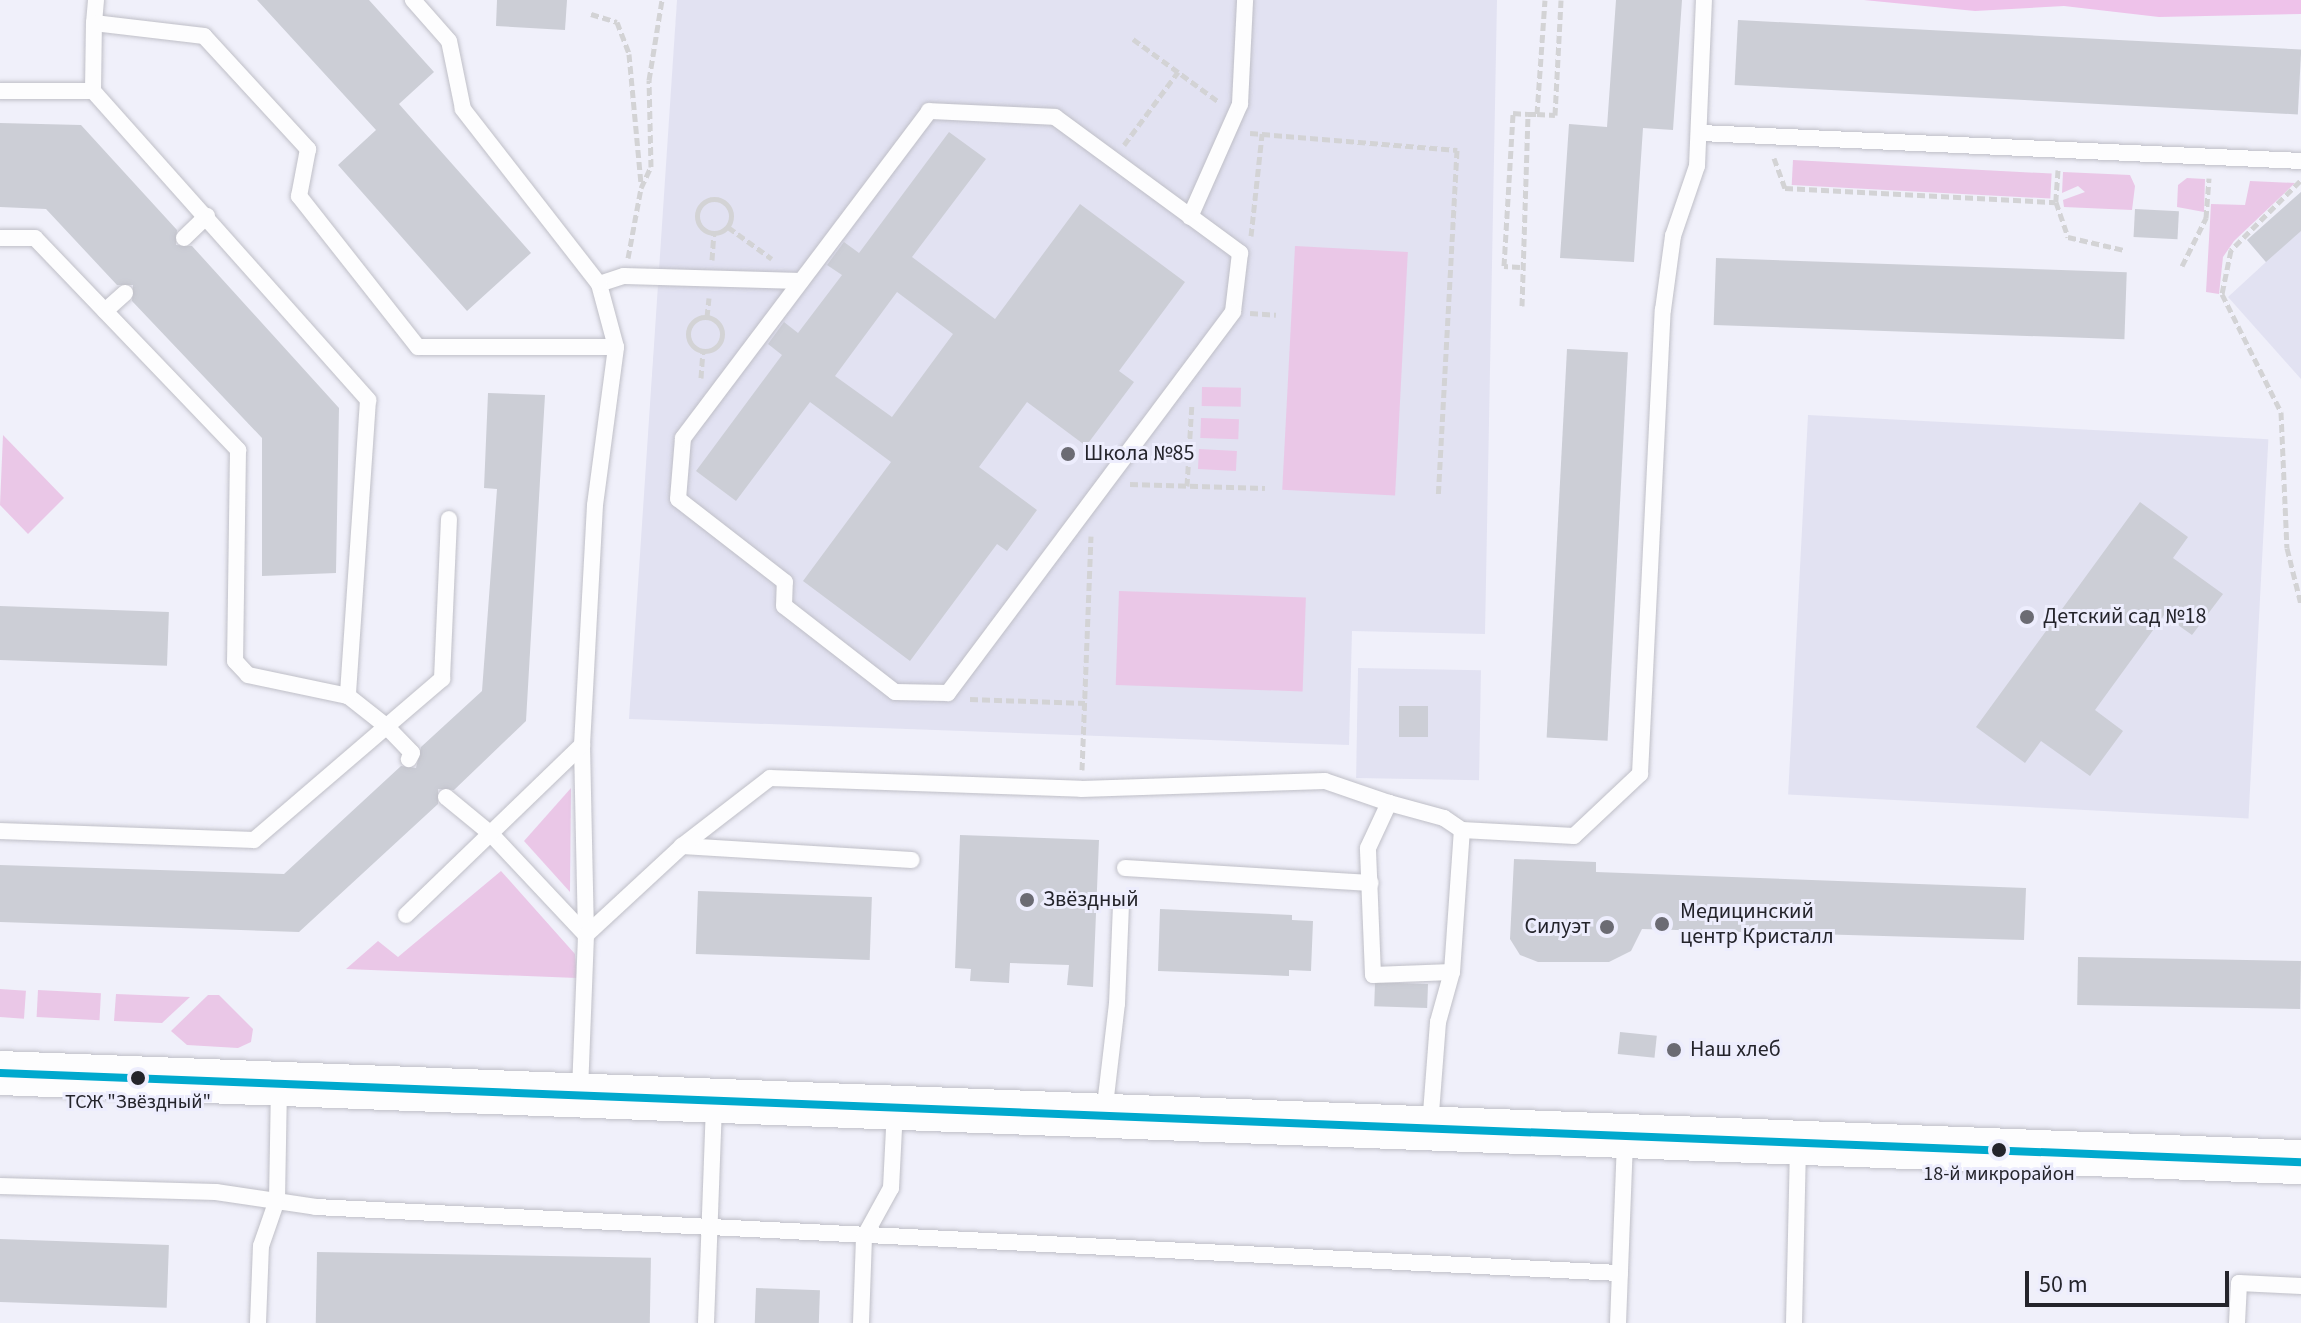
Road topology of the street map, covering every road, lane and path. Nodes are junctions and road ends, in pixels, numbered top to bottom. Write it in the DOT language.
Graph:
graph roads {
  1 [pos="96,0"];
  2 [pos="413,0"];
  3 [pos="662,0"];
  4 [pos="1245,0"];
  5 [pos="1545,0"];
  6 [pos="1561,0"];
  7 [pos="1704,0"];
  8 [pos="591,14"];
  9 [pos="94,23"];
  10 [pos="1133,39"];
  11 [pos="1178,72"];
  12 [pos="0,91"];
  13 [pos="93,91"];
  14 [pos="1236,114"];
  15 [pos="1528,114"];
  16 [pos="1537,114"];
  17 [pos="1229,131"];
  18 [pos="1701,133"];
  19 [pos="1262,134"];
  20 [pos="1763,135"];
  21 [pos="2059,150"];
  22 [pos="2210,157"];
  23 [pos="1113,160"];
  24 [pos="2301,161"];
  25 [pos="2301,180"];
  26 [pos="641,188"];
  27 [pos="2056,202"];
  28 [pos="207,216"];
  29 [pos="1190,217"];
  30 [pos="728,227"];
  31 [pos="0,238"];
  32 [pos="184,238"];
  33 [pos="2124,250"];
  34 [pos="1240,253"];
  35 [pos="2182,266"];
  36 [pos="1520,267"];
  37 [pos="624,276"];
  38 [pos="801,281"];
  39 [pos="599,284"];
  40 [pos="125,293"];
  41 [pos="1522,306"];
  42 [pos="105,311"];
  43 [pos="689,342"];
  44 [pos="616,347"];
  45 [pos="1194,365"];
  46 [pos="1105,483"];
  47 [pos="1187,486"];
  48 [pos="1265,488"];
  49 [pos="1438,496"];
  50 [pos="1093,500"];
  51 [pos="449,519"];
  52 [pos="2301,604"];
  53 [pos="948,693"];
  54 [pos="348,696"];
  55 [pos="1085,703"];
  56 [pos="386,726"];
  57 [pos="582,745"];
  58 [pos="409,759"];
  59 [pos="1081,789"];
  60 [pos="446,797"];
  61 [pos="1389,803"];
  62 [pos="1462,830"];
  63 [pos="0,831"];
  64 [pos="491,834"];
  65 [pos="682,846"];
  66 [pos="912,860"];
  67 [pos="1125,868"];
  68 [pos="1371,883"];
  69 [pos="1121,906"];
  70 [pos="406,915"];
  71 [pos="586,935"];
  72 [pos="1452,972"];
  73 [pos="0,1073"];
  74 [pos="279,1084"];
  75 [pos="580,1095"];
  76 [pos="714,1101"];
  77 [pos="895,1108"];
  78 [pos="1103,1116"];
  79 [pos="1430,1129"];
  80 [pos="1625,1136"];
  81 [pos="1798,1142"];
  82 [pos="2301,1162"];
  83 [pos="0,1186"];
  84 [pos="277,1200"];
  85 [pos="709,1227"];
  86 [pos="864,1237"];
  87 [pos="1620,1273"];
  88 [pos="2301,1286"];
  89 [pos="258,1323"];
  90 [pos="706,1323"];
  91 [pos="861,1323"];
  92 [pos="1618,1323"];
  93 [pos="1794,1323"];
  94 [pos="2237,1323"];
  1 -- 9 [label="lane"];
  2 -- 39 [label="lane"];
  3 -- 26 [label="path"];
  4 -- 14 [label="lane"];
  5 -- 16 [label="path"];
  6 -- 16 [label="path"];
  7 -- 18 [label="lane"];
  8 -- 26 [label="path"];
  9 -- 13 [label="lane"];
  9 -- 44 [label="lane"];
  10 -- 11 [label="path"];
  11 -- 14 [label="path"];
  11 -- 23 [label="path"];
  12 -- 13 [label="lane"];
  13 -- 28 [label="lane"];
  14 -- 17 [label="lane"];
  15 -- 16 [label="path"];
  15 -- 36 [label="path"];
  15 -- 36 [label="path"];
  17 -- 19 [label="path"];
  17 -- 29 [label="lane"];
  18 -- 20 [label="lane"];
  18 -- 62 [label="lane"];
  19 -- 34 [label="path"];
  19 -- 49 [label="path"];
  20 -- 21 [label="lane"];
  20 -- 27 [label="path"];
  21 -- 22 [label="lane"];
  21 -- 27 [label="path"];
  22 -- 24 [label="lane"];
  22 -- 35 [label="path"];
  23 -- 29 [label="lane"];
  23 -- 38 [label="lane"];
  25 -- 52 [label="path"];
  26 -- 37 [label="path"];
  27 -- 33 [label="path"];
  28 -- 32 [label="lane"];
  28 -- 54 [label="lane"];
  29 -- 34 [label="lane"];
  30 -- 30 [label="path"];
  30 -- 38 [label="path"];
  31 -- 42 [label="lane"];
  34 -- 45 [label="lane"];
  36 -- 41 [label="path"];
  37 -- 38 [label="lane"];
  37 -- 39 [label="lane"];
  38 -- 53 [label="lane"];
  39 -- 44 [label="lane"];
  40 -- 42 [label="lane"];
  42 -- 54 [label="lane"];
  43 -- 43 [label="path"];
  44 -- 57 [label="lane"];
  45 -- 46 [label="lane"];
  45 -- 47 [label="path"];
  46 -- 47 [label="path"];
  46 -- 50 [label="lane"];
  47 -- 48 [label="path"];
  50 -- 53 [label="lane"];
  50 -- 55 [label="path"];
  51 -- 56 [label="lane"];
  53 -- 55 [label="path"];
  54 -- 56 [label="lane"];
  55 -- 59 [label="path"];
  56 -- 58 [label="lane"];
  56 -- 63 [label="lane"];
  57 -- 64 [label="lane"];
  57 -- 71 [label="lane"];
  59 -- 61 [label="lane"];
  59 -- 65 [label="lane"];
  60 -- 64 [label="lane"];
  61 -- 62 [label="lane"];
  61 -- 68 [label="lane"];
  62 -- 72 [label="lane"];
  64 -- 70 [label="lane"];
  64 -- 71 [label="lane"];
  65 -- 66 [label="lane"];
  65 -- 71 [label="lane"];
  67 -- 68 [label="lane"];
  68 -- 72 [label="lane"];
  69 -- 78 [label="lane"];
  71 -- 75 [label="lane"];
  72 -- 79 [label="lane"];
  73 -- 74 [label="main road"];
  74 -- 75 [label="main road"];
  74 -- 84 [label="lane"];
  75 -- 76 [label="main road"];
  76 -- 77 [label="main road"];
  76 -- 85 [label="lane"];
  77 -- 78 [label="main road"];
  77 -- 86 [label="lane"];
  78 -- 79 [label="main road"];
  79 -- 80 [label="main road"];
  80 -- 81 [label="main road"];
  80 -- 87 [label="lane"];
  81 -- 82 [label="main road"];
  81 -- 93 [label="lane"];
  83 -- 84 [label="lane"];
  84 -- 85 [label="lane"];
  84 -- 89 [label="lane"];
  85 -- 86 [label="lane"];
  85 -- 90 [label="lane"];
  86 -- 87 [label="lane"];
  86 -- 91 [label="lane"];
  87 -- 92 [label="lane"];
  88 -- 94 [label="lane"];
}
